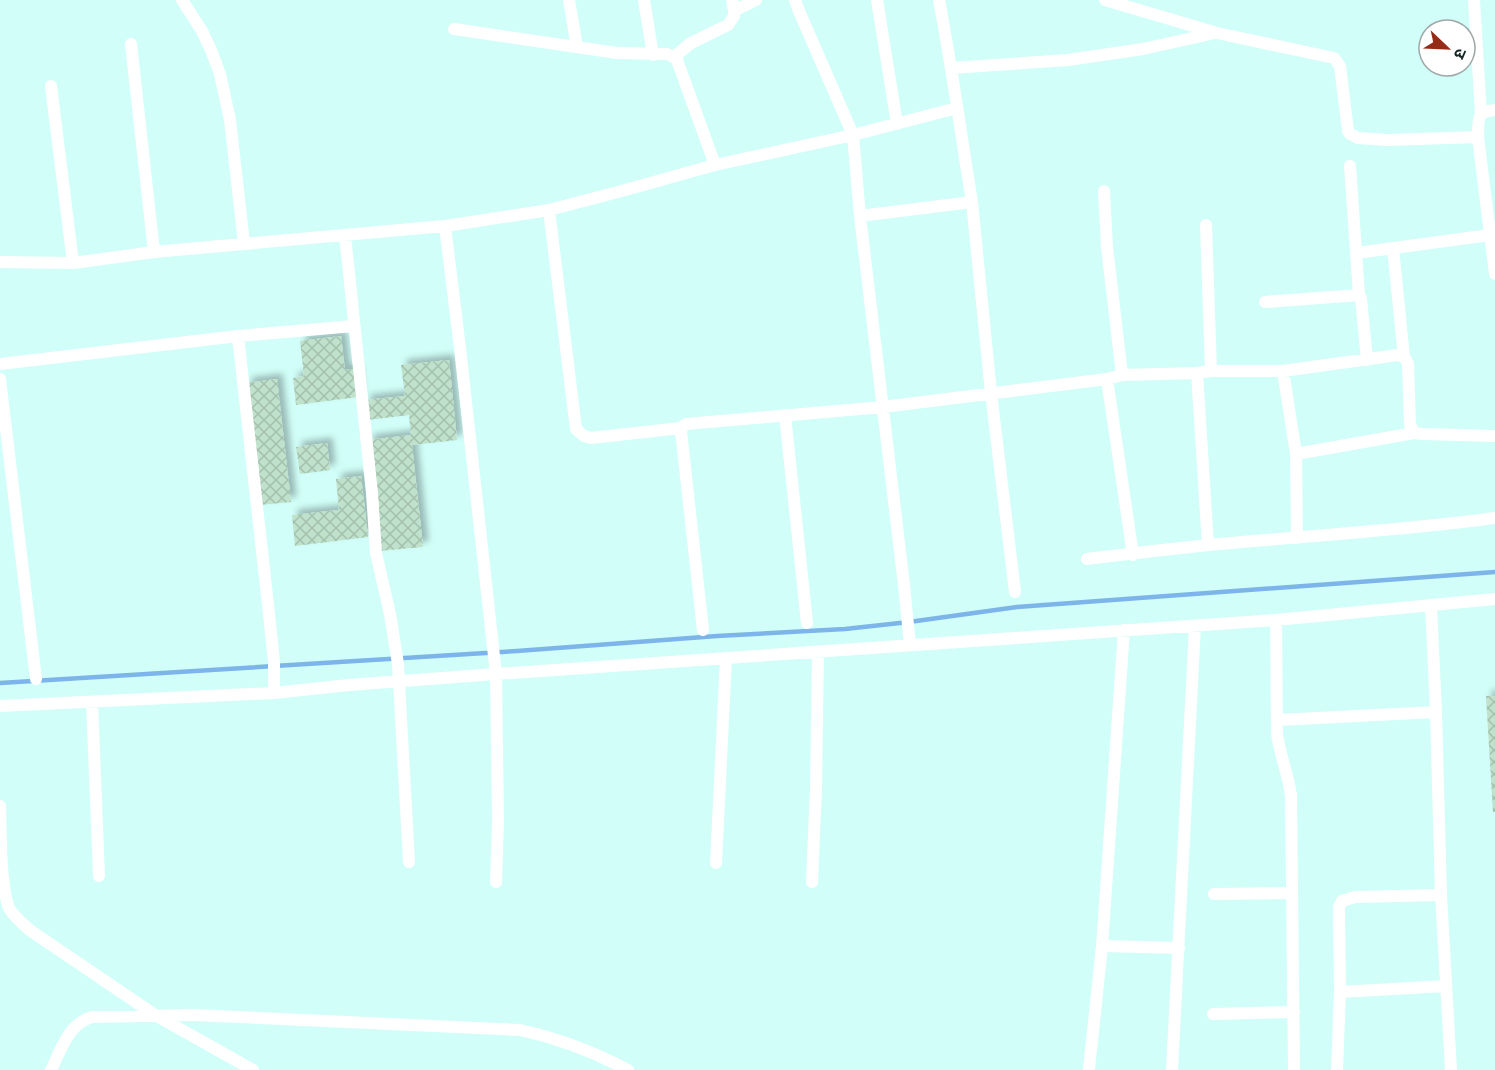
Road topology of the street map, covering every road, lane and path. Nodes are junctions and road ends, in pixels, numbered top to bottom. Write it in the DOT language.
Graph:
graph roads {
  1 [pos="182,0"];
  2 [pos="569,0"];
  3 [pos="644,0"];
  4 [pos="756,0"];
  5 [pos="795,0"];
  6 [pos="877,0"];
  7 [pos="939,0"];
  8 [pos="1105,0"];
  9 [pos="1473,0"];
  10 [pos="733,5"];
  11 [pos="454,29"];
  12 [pos="1217,33"];
  13 [pos="131,44"];
  14 [pos="577,48"];
  15 [pos="653,55"];
  16 [pos="674,57"];
  17 [pos="952,68"];
  18 [pos="51,86"];
  19 [pos="957,108"];
  20 [pos="1495,110"];
  21 [pos="1481,114"];
  22 [pos="897,124"];
  23 [pos="853,135"];
  24 [pos="1478,136"];
  25 [pos="715,165"];
  26 [pos="1350,166"];
  27 [pos="1104,191"];
  28 [pos="972,202"];
  29 [pos="549,210"];
  30 [pos="860,216"];
  31 [pos="1206,225"];
  32 [pos="445,226"];
  33 [pos="1490,234"];
  34 [pos="345,235"];
  35 [pos="244,243"];
  36 [pos="1393,248"];
  37 [pos="154,252"];
  38 [pos="1357,253"];
  39 [pos="0,262"];
  40 [pos="73,263"];
  41 [pos="1495,274"];
  42 [pos="1359,295"];
  43 [pos="1265,302"];
  44 [pos="354,326"];
  45 [pos="237,336"];
  46 [pos="1404,357"];
  47 [pos="1367,360"];
  48 [pos="0,364"];
  49 [pos="1211,371"];
  50 [pos="1283,371"];
  51 [pos="1197,373"];
  52 [pos="1122,375"];
  53 [pos="1107,379"];
  54 [pos="0,380"];
  55 [pos="991,393"];
  56 [pos="883,407"];
  57 [pos="786,416"];
  58 [pos="681,428"];
  59 [pos="1414,433"];
  60 [pos="1495,435"];
  61 [pos="1296,454"];
  62 [pos="1495,518"];
  63 [pos="1297,538"];
  64 [pos="1208,545"];
  65 [pos="1133,555"];
  66 [pos="1087,559"];
  67 [pos="1015,592"];
  68 [pos="1495,599"];
  69 [pos="1431,606"];
  70 [pos="1276,621"];
  71 [pos="807,622"];
  72 [pos="1196,627"];
  73 [pos="703,630"];
  74 [pos="1124,630"];
  75 [pos="910,640"];
  76 [pos="818,651"];
  77 [pos="726,658"];
  78 [pos="495,662"];
  79 [pos="36,679"];
  80 [pos="399,681"];
  81 [pos="274,693"];
  82 [pos="92,702"];
  83 [pos="0,706"];
  84 [pos="1436,712"];
  85 [pos="1278,720"];
  86 [pos="0,806"];
  87 [pos="409,862"];
  88 [pos="716,863"];
  89 [pos="99,876"];
  90 [pos="496,882"];
  91 [pos="812,882"];
  92 [pos="1292,893"];
  93 [pos="1214,894"];
  94 [pos="1441,896"];
  95 [pos="1102,946"];
  96 [pos="1179,948"];
  97 [pos="1446,986"];
  98 [pos="1340,992"];
  99 [pos="1294,1012"];
  100 [pos="1213,1014"];
  101 [pos="155,1016"];
  102 [pos="1089,1069"];
  103 [pos="51,1070"];
  104 [pos="253,1070"];
  105 [pos="628,1070"];
  106 [pos="1172,1070"];
  107 [pos="1294,1070"];
  108 [pos="1337,1070"];
  109 [pos="1451,1070"];
  1 -- 35 [label="street"];
  2 -- 14 [label="street"];
  3 -- 15 [label="street"];
  4 -- 10 [label="street"];
  5 -- 23 [label="street"];
  6 -- 22 [label="street"];
  7 -- 17 [label="street"];
  8 -- 12 [label="street"];
  9 -- 21 [label="street"];
  10 -- 16 [label="street"];
  11 -- 14 [label="street"];
  12 -- 17 [label="street"];
  12 -- 24 [label="street"];
  13 -- 37 [label="street"];
  14 -- 15 [label="street"];
  15 -- 16 [label="street"];
  16 -- 25 [label="street"];
  17 -- 19 [label="street"];
  18 -- 40 [label="street"];
  19 -- 22 [label="street"];
  19 -- 28 [label="street"];
  20 -- 21 [label="street"];
  21 -- 24 [label="street"];
  22 -- 23 [label="street"];
  23 -- 25 [label="street"];
  23 -- 30 [label="street"];
  24 -- 33 [label="street"];
  25 -- 29 [label="street"];
  26 -- 38 [label="street"];
  27 -- 52 [label="street"];
  28 -- 30 [label="street"];
  28 -- 55 [label="street"];
  29 -- 32 [label="street"];
  29 -- 58 [label="street"];
  30 -- 56 [label="street"];
  31 -- 49 [label="street"];
  32 -- 34 [label="street"];
  32 -- 78 [label="street"];
  33 -- 36 [label="street"];
  33 -- 41 [label="street"];
  34 -- 35 [label="street"];
  34 -- 44 [label="street"];
  35 -- 37 [label="street"];
  36 -- 38 [label="street"];
  36 -- 46 [label="street"];
  37 -- 40 [label="street"];
  38 -- 42 [label="street"];
  39 -- 40 [label="street"];
  42 -- 43 [label="street"];
  42 -- 47 [label="street"];
  44 -- 45 [label="street"];
  44 -- 80 [label="street"];
  45 -- 48 [label="street"];
  45 -- 81 [label="street"];
  46 -- 47 [label="street"];
  46 -- 59 [label="street"];
  47 -- 50 [label="street"];
  49 -- 50 [label="street"];
  49 -- 51 [label="street"];
  50 -- 61 [label="street"];
  51 -- 52 [label="street"];
  51 -- 64 [label="street"];
  52 -- 53 [label="street"];
  53 -- 55 [label="street"];
  53 -- 65 [label="street"];
  54 -- 79 [label="street"];
  55 -- 56 [label="street"];
  55 -- 67 [label="street"];
  56 -- 57 [label="street"];
  56 -- 75 [label="street"];
  57 -- 58 [label="street"];
  57 -- 71 [label="street"];
  58 -- 73 [label="street"];
  59 -- 60 [label="street"];
  59 -- 61 [label="street"];
  61 -- 63 [label="street"];
  62 -- 63 [label="street"];
  63 -- 64 [label="street"];
  64 -- 65 [label="street"];
  65 -- 66 [label="street"];
  68 -- 69 [label="street"];
  69 -- 70 [label="street"];
  69 -- 84 [label="street"];
  70 -- 72 [label="street"];
  70 -- 85 [label="street"];
  72 -- 74 [label="street"];
  72 -- 96 [label="street"];
  74 -- 75 [label="street"];
  74 -- 95 [label="street"];
  75 -- 76 [label="street"];
  76 -- 77 [label="street"];
  76 -- 91 [label="street"];
  77 -- 78 [label="street"];
  77 -- 88 [label="street"];
  78 -- 80 [label="street"];
  78 -- 90 [label="street"];
  80 -- 81 [label="street"];
  80 -- 87 [label="street"];
  81 -- 82 [label="street"];
  82 -- 83 [label="street"];
  82 -- 89 [label="street"];
  84 -- 85 [label="street"];
  84 -- 94 [label="street"];
  85 -- 92 [label="street"];
  86 -- 101 [label="street"];
  92 -- 93 [label="street"];
  92 -- 99 [label="street"];
  94 -- 97 [label="street"];
  94 -- 98 [label="street"];
  95 -- 96 [label="street"];
  95 -- 102 [label="street"];
  96 -- 106 [label="street"];
  97 -- 98 [label="street"];
  97 -- 109 [label="street"];
  98 -- 108 [label="street"];
  99 -- 100 [label="street"];
  99 -- 107 [label="street"];
  101 -- 103 [label="street"];
  101 -- 104 [label="street"];
  101 -- 105 [label="street"];
}
